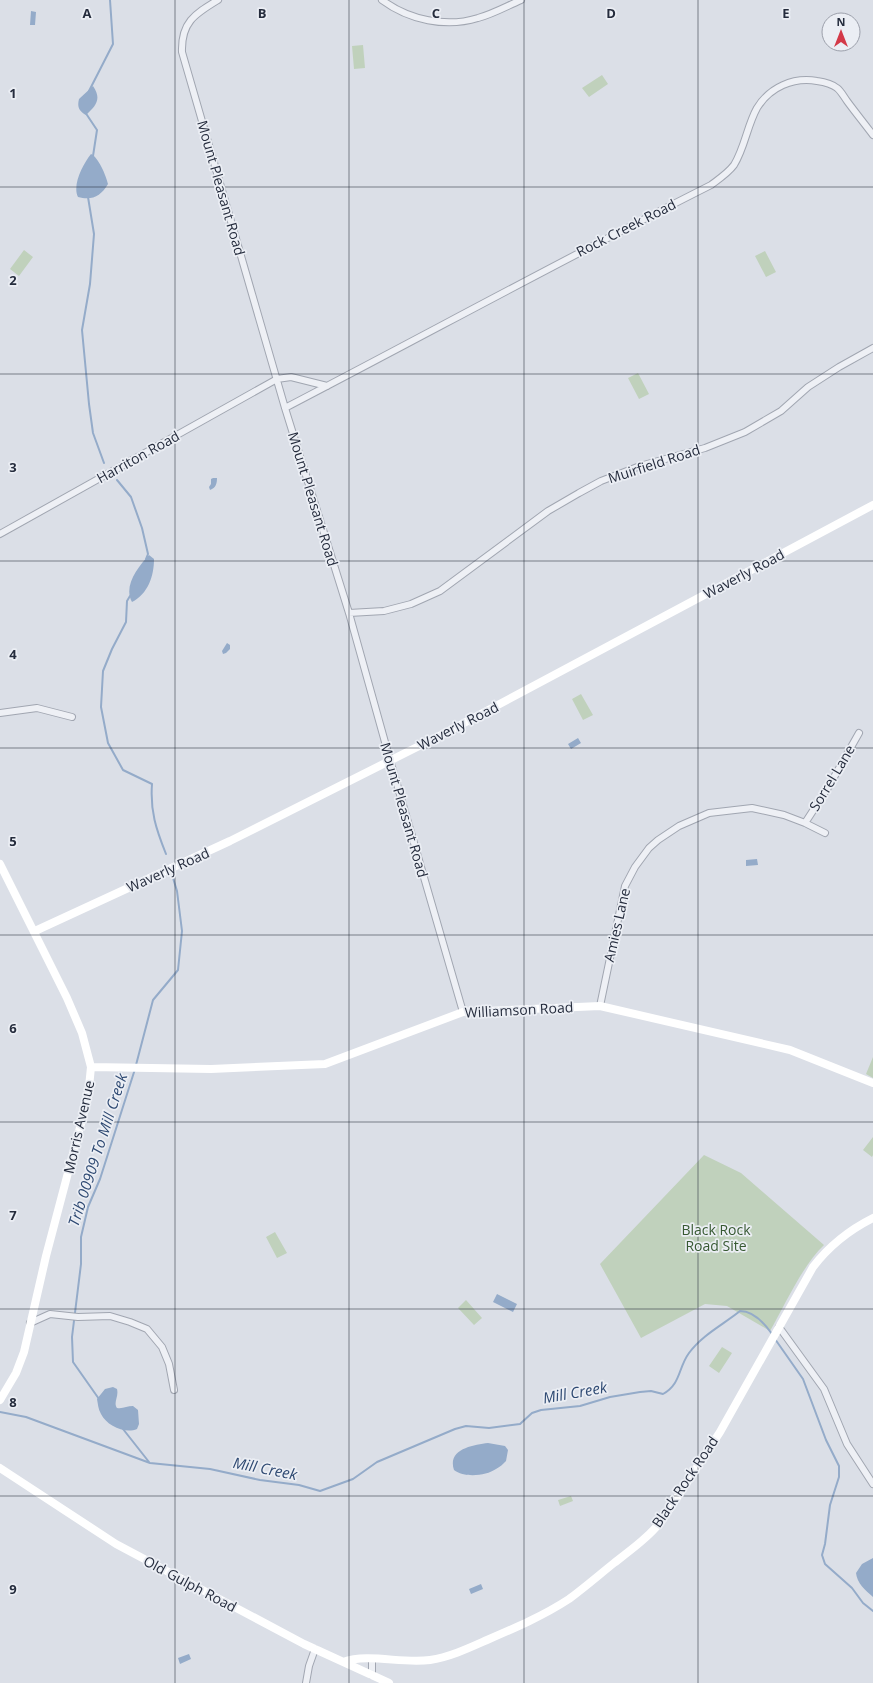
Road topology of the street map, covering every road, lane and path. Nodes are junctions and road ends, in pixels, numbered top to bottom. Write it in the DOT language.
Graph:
graph roads {
  1 [pos="218,0"];
  2 [pos="382,0"];
  3 [pos="521,0"];
  4 [pos="873,135"];
  5 [pos="873,348"];
  6 [pos="277,379"];
  7 [pos="327,386"];
  8 [pos="285,408"];
  9 [pos="873,505"];
  10 [pos="0,534"];
  11 [pos="349,613"];
  12 [pos="0,713"];
  13 [pos="72,717"];
  14 [pos="859,733"];
  15 [pos="390,760"];
  16 [pos="805,823"];
  17 [pos="825,833"];
  18 [pos="0,864"];
  19 [pos="35,931"];
  20 [pos="600,1006"];
  21 [pos="463,1012"];
  22 [pos="91,1067"];
  23 [pos="873,1083"];
  24 [pos="873,1218"];
  25 [pos="30,1323"];
  26 [pos="776,1334"];
  27 [pos="174,1390"];
  28 [pos="1,1395"];
  29 [pos="0,1468"];
  30 [pos="873,1484"];
  31 [pos="315,1649"];
  32 [pos="372,1660"];
  33 [pos="343,1662"];
  34 [pos="372,1675"];
  35 [pos="306,1683"];
  36 [pos="389,1683"];
  1 -- 6 [label="street, Mount Pleasant Road"];
  2 -- 3 [label="street"];
  4 -- 7 [label="street, Rock Creek Road"];
  5 -- 11 [label="street, Muirfield Road"];
  6 -- 7 [label="street"];
  6 -- 8 [label="street, Mount Pleasant Road"];
  6 -- 10 [label="street, Harriton Road"];
  7 -- 8 [label="street, Rock Creek Road"];
  8 -- 11 [label="street, Mount Pleasant Road"];
  9 -- 15 [label="street, Waverly Road"];
  11 -- 15 [label="street, Mount Pleasant Road"];
  12 -- 13 [label="street"];
  14 -- 16 [label="street, Sorrel Lane"];
  15 -- 19 [label="street, Waverly Road"];
  15 -- 21 [label="street, Mount Pleasant Road"];
  16 -- 17 [label="street, Amies Lane"];
  16 -- 20 [label="street, Amies Lane"];
  18 -- 19 [label="street, Morris Avenue"];
  19 -- 22 [label="street, Morris Avenue"];
  20 -- 21 [label="street, Williamson Road"];
  20 -- 23 [label="street, Williamson Road"];
  21 -- 22 [label="street, Williamson Road"];
  22 -- 25 [label="street, Morris Avenue"];
  24 -- 26 [label="street, Black Rock Road"];
  25 -- 27 [label="street"];
  25 -- 28 [label="street, Morris Avenue"];
  26 -- 30 [label="street"];
  26 -- 32 [label="street, Black Rock Road"];
  29 -- 31 [label="street, Old Gulph Road"];
  31 -- 33 [label="street, Old Gulph Road"];
  31 -- 35 [label="street"];
  32 -- 33 [label="street, Black Rock Road"];
  32 -- 34 [label="street"];
  33 -- 34 [label="street, Old Gulph Road"];
  34 -- 36 [label="street, Old Gulph Road"];
}
